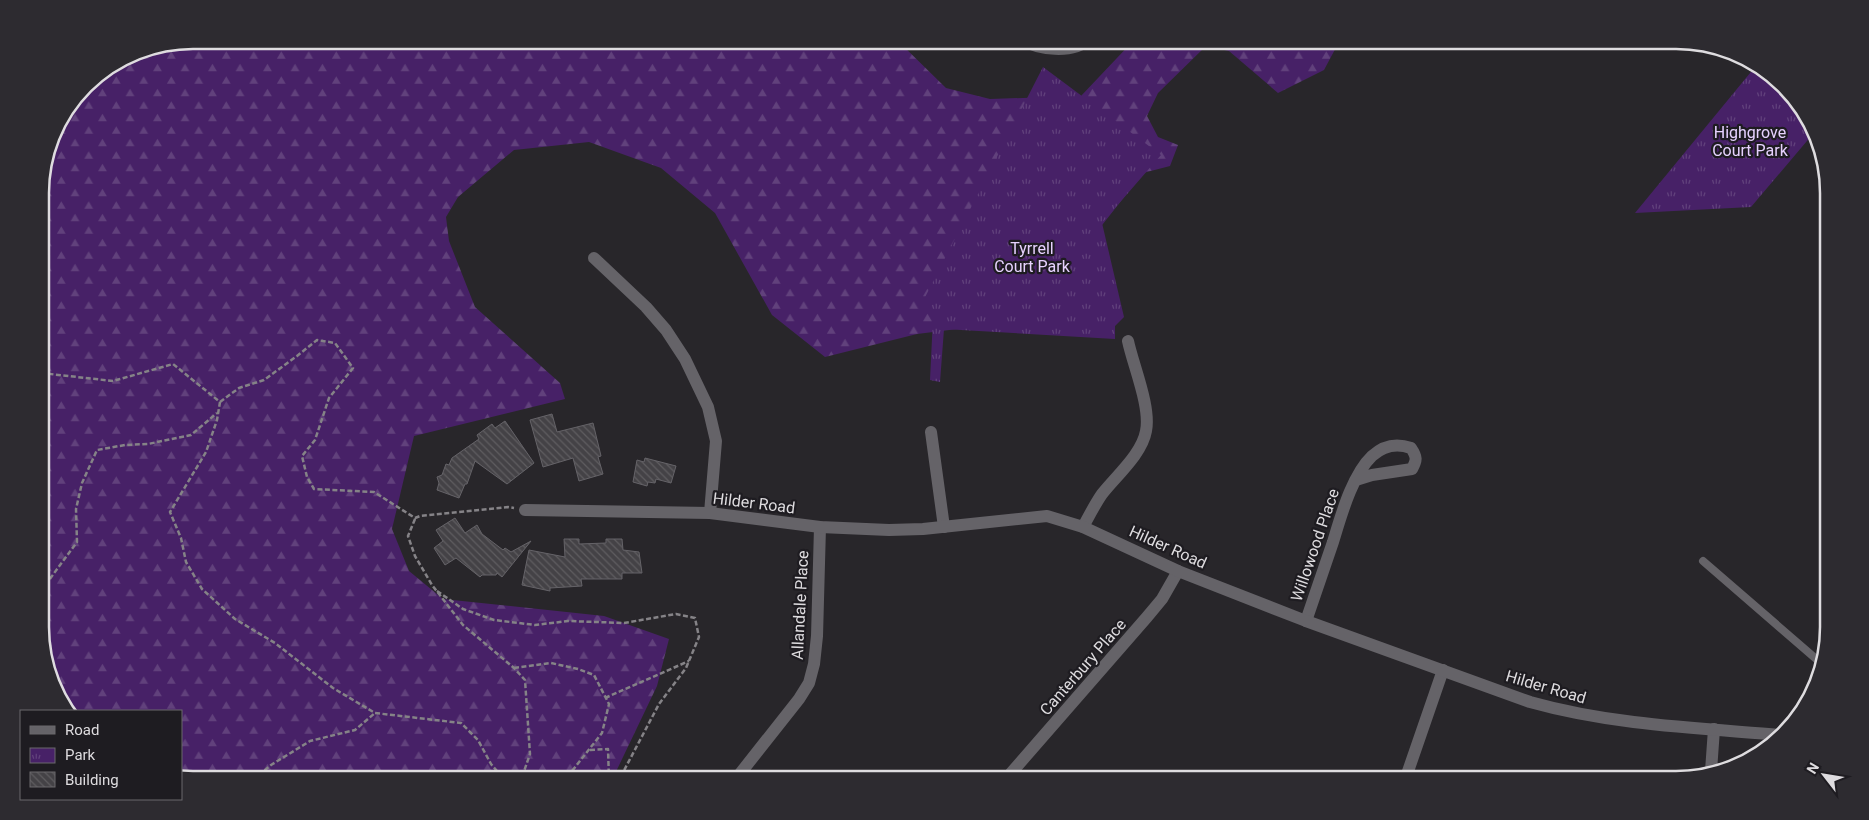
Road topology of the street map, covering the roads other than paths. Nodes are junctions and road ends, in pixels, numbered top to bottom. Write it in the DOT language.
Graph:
graph roads {
  1 [pos="1045,49"];
  2 [pos="1071,49"];
  3 [pos="594,258"];
  4 [pos="1128,341"];
  5 [pos="931,432"];
  6 [pos="1356,480"];
  7 [pos="525,510"];
  8 [pos="710,513"];
  9 [pos="944,526"];
  10 [pos="820,527"];
  11 [pos="1083,527"];
  12 [pos="1703,561"];
  13 [pos="1178,571"];
  14 [pos="1306,622"];
  15 [pos="1816,659"];
  16 [pos="1443,670"];
  17 [pos="1714,729"];
  18 [pos="1772,734"];
  19 [pos="1710,767"];
  20 [pos="742,771"];
  21 [pos="1013,771"];
  22 [pos="1407,771"];
  1 -- 2 [label="lane"];
  3 -- 8 [label="street"];
  4 -- 11 [label="street"];
  5 -- 9 [label="street"];
  6 -- 14 [label="street, Willowood Place"];
  7 -- 8 [label="street, Hilder Road"];
  8 -- 10 [label="street, Hilder Road"];
  9 -- 10 [label="street, Hilder Road"];
  9 -- 11 [label="street, Hilder Road"];
  10 -- 20 [label="street, Allandale Place"];
  11 -- 13 [label="street, Hilder Road"];
  12 -- 15 [label="lane"];
  13 -- 14 [label="street, Hilder Road"];
  13 -- 21 [label="street, Canterbury Place"];
  14 -- 16 [label="street, Hilder Road"];
  16 -- 17 [label="street, Hilder Road"];
  16 -- 22 [label="street"];
  17 -- 18 [label="street, Hilder Road"];
  17 -- 19 [label="street"];
}
